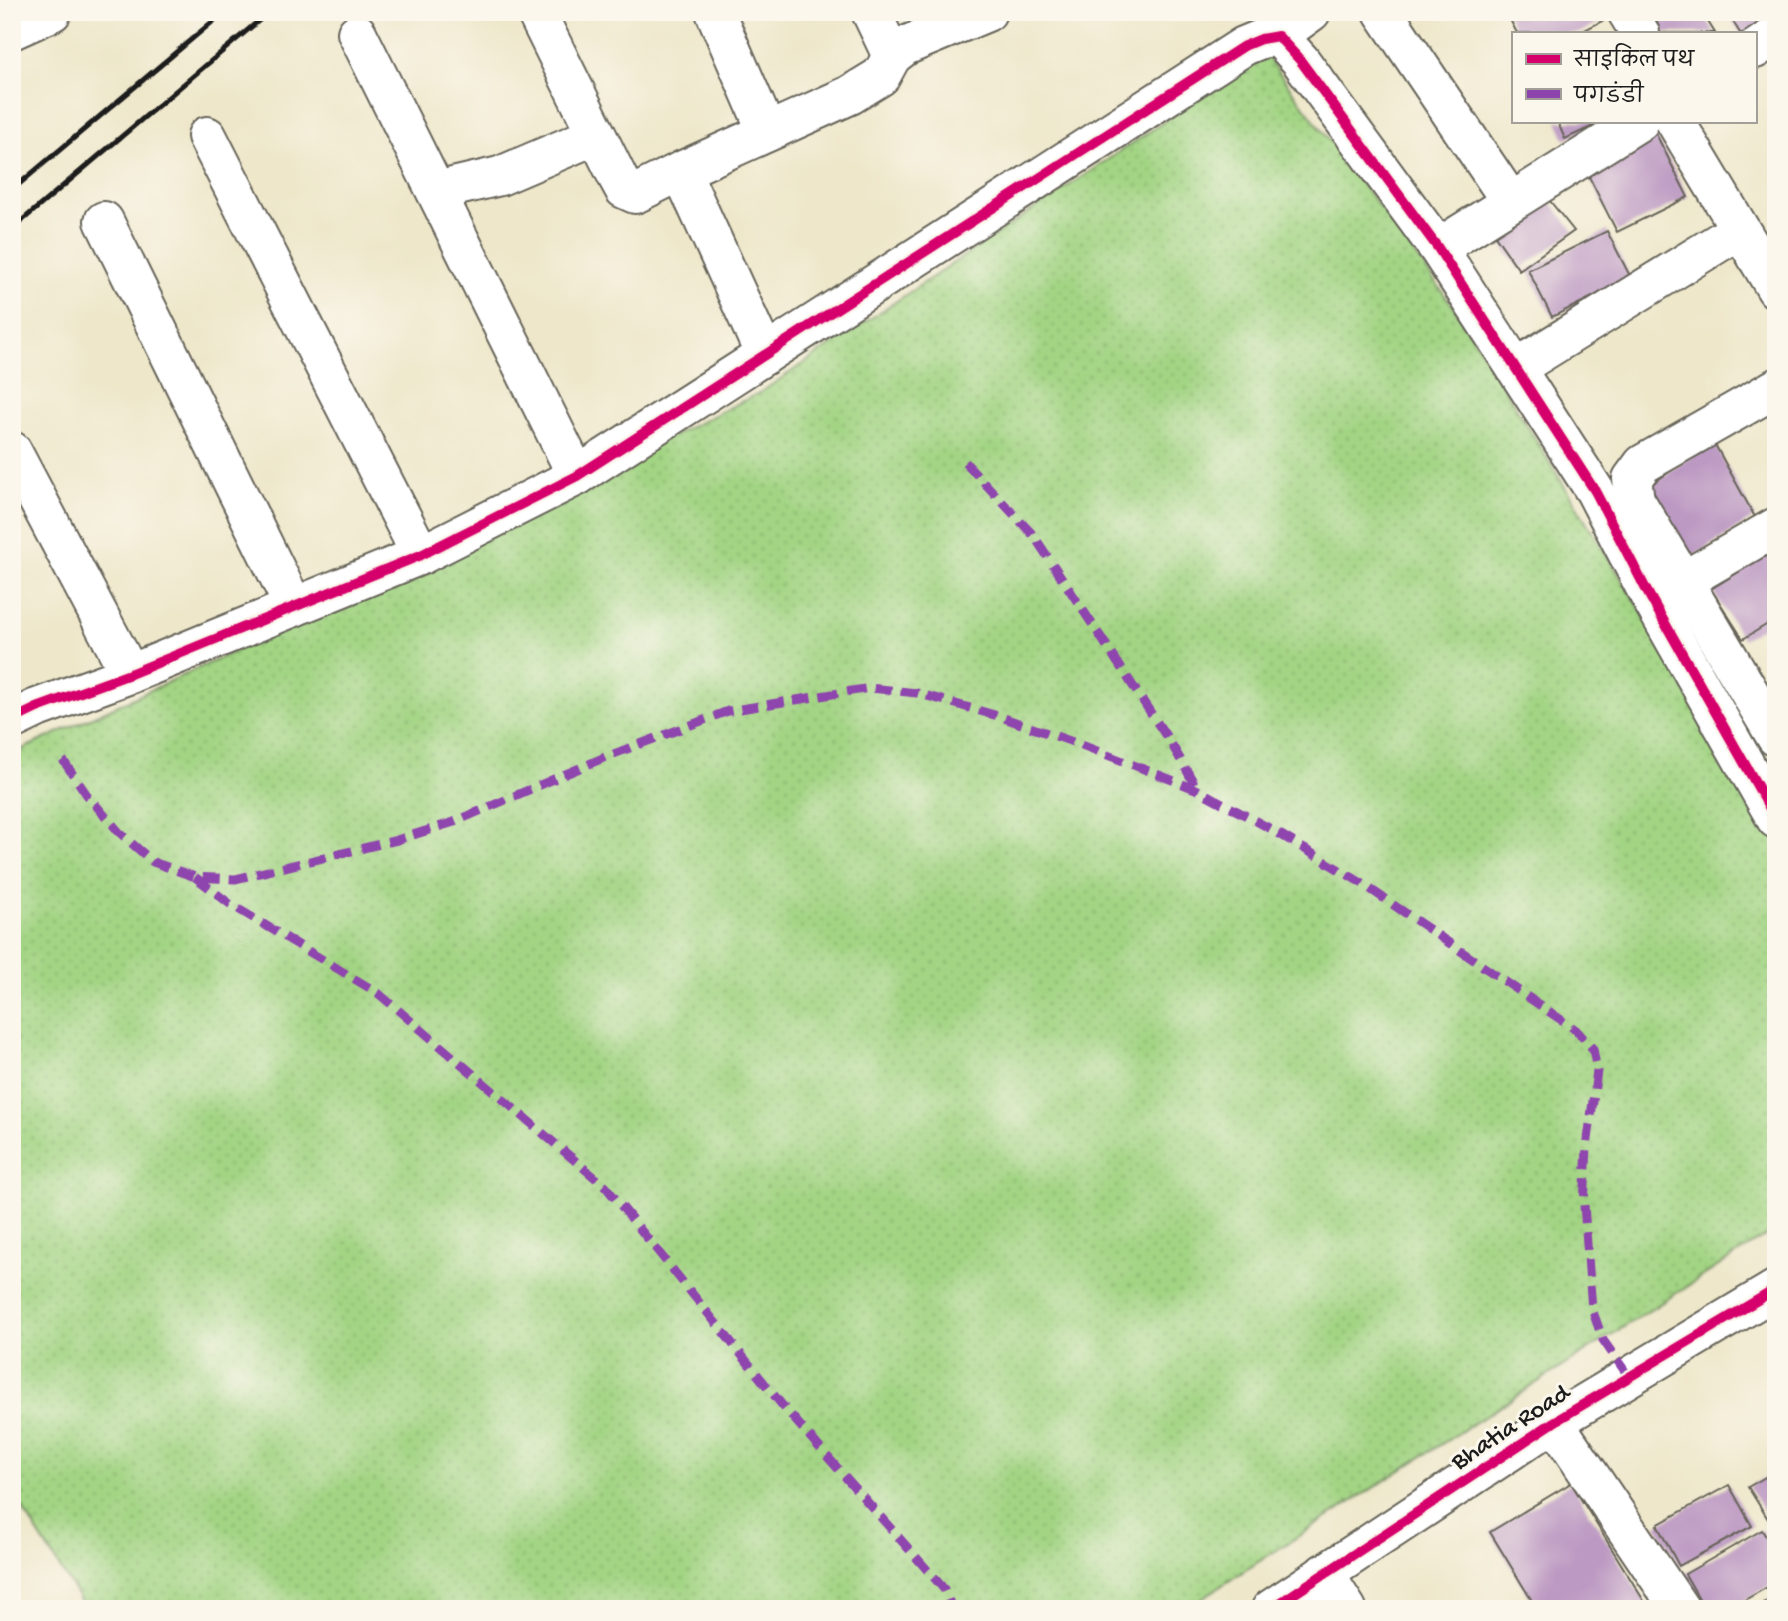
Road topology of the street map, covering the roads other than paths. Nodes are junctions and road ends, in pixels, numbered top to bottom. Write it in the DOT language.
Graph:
graph roads {
  1 [pos="52,12"];
  2 [pos="536,12"];
  3 [pos="715,12"];
  4 [pos="871,12"];
  5 [pos="987,12"];
  6 [pos="1311,12"];
  7 [pos="1383,12"];
  8 [pos="1627,12"];
  9 [pos="12,30"];
  10 [pos="1639,32"];
  11 [pos="358,33"];
  12 [pos="1278,36"];
  13 [pos="1776,36"];
  14 [pos="1756,48"];
  15 [pos="892,56"];
  16 [pos="1638,122"];
  17 [pos="1676,122"];
  18 [pos="768,132"];
  19 [pos="596,135"];
  20 [pos="207,136"];
  21 [pos="681,171"];
  22 [pos="436,191"];
  23 [pos="1511,202"];
  24 [pos="104,221"];
  25 [pos="1739,230"];
  26 [pos="1438,248"];
  27 [pos="1776,289"];
  28 [pos="765,355"];
  29 [pos="1516,369"];
  30 [pos="1776,388"];
  31 [pos="12,451"];
  32 [pos="577,476"];
  33 [pos="1776,527"];
  34 [pos="421,555"];
  35 [pos="1685,580"];
  36 [pos="294,607"];
  37 [pos="130,674"];
  38 [pos="12,720"];
  39 [pos="1773,724"];
  40 [pos="1776,819"];
  41 [pos="1775,1291"];
  42 [pos="1554,1422"];
  43 [pos="1324,1573"];
  44 [pos="1271,1609"];
  45 [pos="1347,1609"];
  46 [pos="1679,1609"];
  1 -- 9 [label="street"];
  2 -- 19 [label="street"];
  3 -- 18 [label="street"];
  4 -- 15 [label="street"];
  5 -- 15 [label="street"];
  6 -- 12 [label="street"];
  7 -- 23 [label="street"];
  8 -- 10 [label="street"];
  11 -- 22 [label="street"];
  12 -- 26 [label="street"];
  12 -- 28 [label="street"];
  13 -- 14 [label="street"];
  15 -- 18 [label="street"];
  16 -- 23 [label="street"];
  17 -- 25 [label="street"];
  18 -- 21 [label="street"];
  19 -- 21 [label="street"];
  19 -- 22 [label="street"];
  20 -- 34 [label="street"];
  21 -- 28 [label="street"];
  22 -- 32 [label="street"];
  23 -- 26 [label="street"];
  24 -- 36 [label="street"];
  25 -- 27 [label="street"];
  25 -- 29 [label="street"];
  26 -- 29 [label="street"];
  28 -- 32 [label="street"];
  29 -- 40 [label="street"];
  30 -- 35 [label="street"];
  31 -- 37 [label="street"];
  32 -- 34 [label="street"];
  33 -- 35 [label="street"];
  34 -- 36 [label="street"];
  35 -- 39 [label="street"];
  36 -- 37 [label="street"];
  37 -- 38 [label="street"];
  41 -- 42 [label="street, Bhatia Road"];
  42 -- 43 [label="street, Bhatia Road"];
  42 -- 46 [label="street"];
  43 -- 44 [label="street, Bhatia Road"];
  43 -- 45 [label="street"];
}
